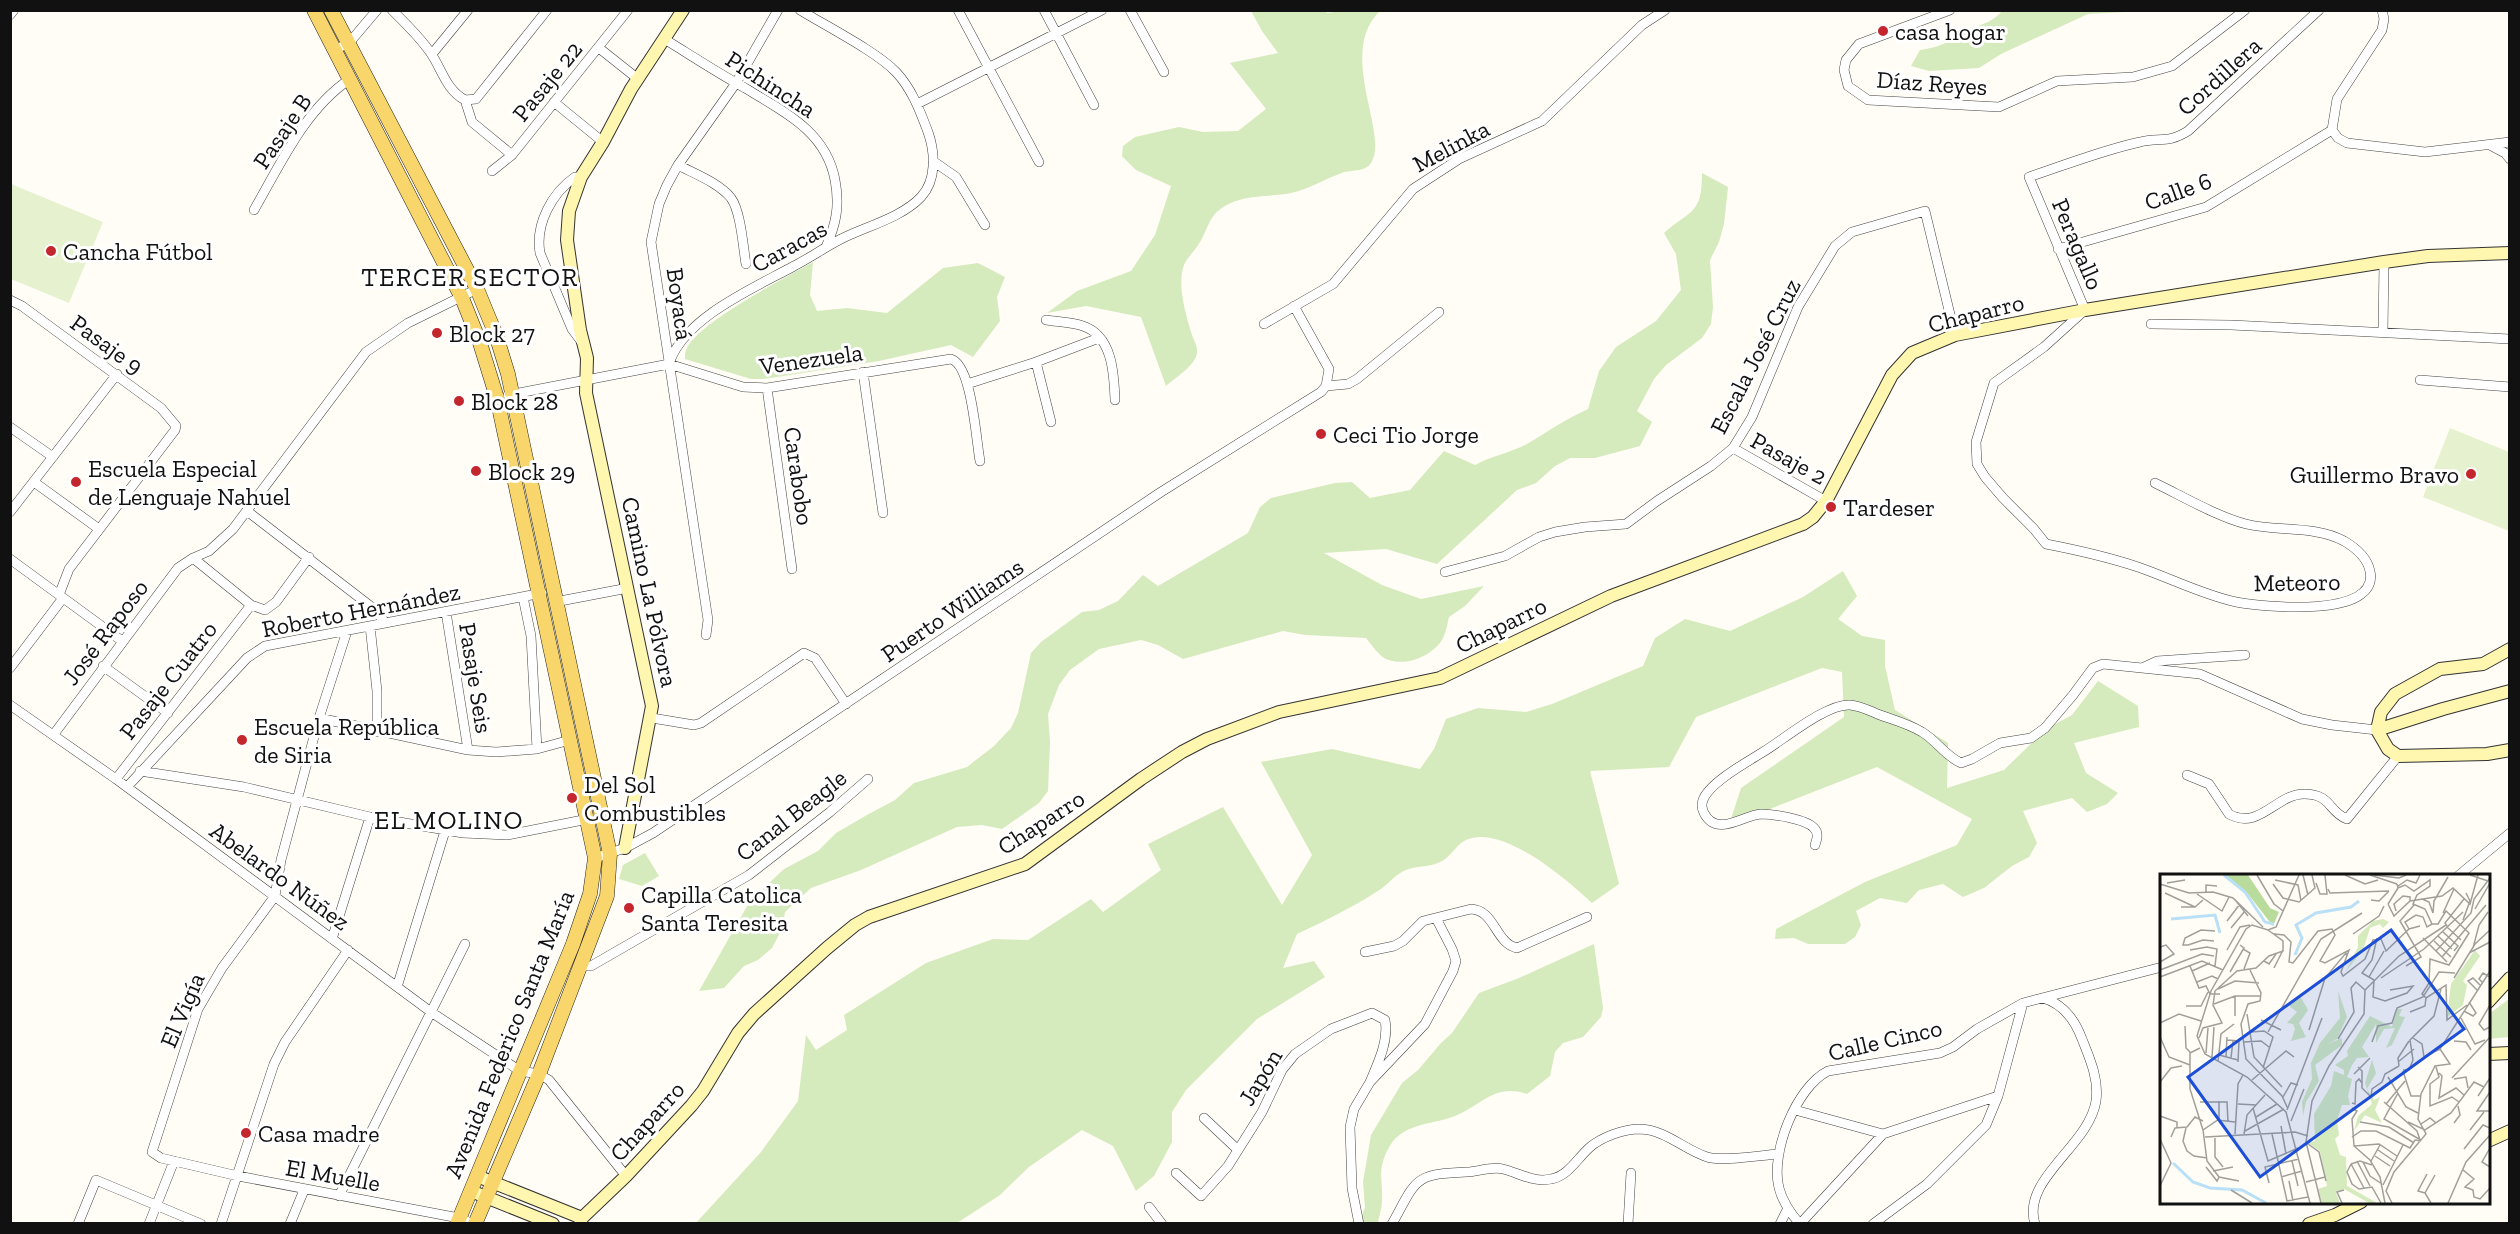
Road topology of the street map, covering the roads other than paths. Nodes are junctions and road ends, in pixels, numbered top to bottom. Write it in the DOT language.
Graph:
graph roads {
  1 [pos="14,10"];
  2 [pos="314,10"];
  3 [pos="332,10"];
  4 [pos="377,10"];
  5 [pos="392,10"];
  6 [pos="468,10"];
  7 [pos="547,10"];
  8 [pos="628,10"];
  9 [pos="683,10"];
  10 [pos="778,10"];
  11 [pos="800,10"];
  12 [pos="958,10"];
  13 [pos="1044,10"];
  14 [pos="1101,10"];
  15 [pos="1131,10"];
  16 [pos="1665,10"];
  17 [pos="1950,10"];
  18 [pos="2245,10"];
  19 [pos="2319,10"];
  20 [pos="2382,10"];
  21 [pos="10,15"];
  22 [pos="1055,33"];
  23 [pos="666,40"];
  24 [pos="349,43"];
  25 [pos="599,48"];
  26 [pos="334,50"];
  27 [pos="432,54"];
  28 [pos="989,68"];
  29 [pos="1164,72"];
  30 [pos="350,79"];
  31 [pos="638,79"];
  32 [pos="736,83"];
  33 [pos="465,100"];
  34 [pos="554,102"];
  35 [pos="917,104"];
  36 [pos="1094,105"];
  37 [pos="2332,130"];
  38 [pos="603,142"];
  39 [pos="2510,142"];
  40 [pos="2489,144"];
  41 [pos="512,155"];
  42 [pos="2510,159"];
  43 [pos="1039,162"];
  44 [pos="678,165"];
  45 [pos="933,166"];
  46 [pos="492,171"];
  47 [pos="581,177"];
  48 [pos="2029,177"];
  49 [pos="254,210"];
  50 [pos="984,225"];
  51 [pos="826,247"];
  52 [pos="2058,249"];
  53 [pos="2510,253"];
  54 [pos="2384,262"];
  55 [pos="746,264"];
  56 [pos="477,290"];
  57 [pos="462,298"];
  58 [pos="10,300"];
  59 [pos="1294,306"];
  60 [pos="2085,310"];
  61 [pos="1439,312"];
  62 [pos="1046,320"];
  63 [pos="1264,324"];
  64 [pos="2151,324"];
  65 [pos="2383,332"];
  66 [pos="1954,335"];
  67 [pos="1099,338"];
  68 [pos="2510,339"];
  69 [pos="584,345"];
  70 [pos="1036,362"];
  71 [pos="669,364"];
  72 [pos="863,372"];
  73 [pos="117,374"];
  74 [pos="586,380"];
  75 [pos="2420,380"];
  76 [pos="967,384"];
  77 [pos="1326,386"];
  78 [pos="2510,387"];
  79 [pos="767,388"];
  80 [pos="512,395"];
  81 [pos="497,398"];
  82 [pos="1115,400"];
  83 [pos="1051,422"];
  84 [pos="10,427"];
  85 [pos="1733,448"];
  86 [pos="53,457"];
  87 [pos="980,461"];
  88 [pos="34,482"];
  89 [pos="2155,483"];
  90 [pos="1826,501"];
  91 [pos="247,511"];
  92 [pos="10,512"];
  93 [pos="883,513"];
  94 [pos="99,529"];
  95 [pos="2046,544"];
  96 [pos="309,557"];
  97 [pos="193,558"];
  98 [pos="10,559"];
  99 [pos="792,569"];
  100 [pos="1445,572"];
  101 [pos="628,588"];
  102 [pos="539,593"];
  103 [pos="554,596"];
  104 [pos="61,597"];
  105 [pos="523,597"];
  106 [pos="255,607"];
  107 [pos="446,612"];
  108 [pos="386,623"];
  109 [pos="370,626"];
  110 [pos="347,631"];
  111 [pos="706,635"];
  112 [pos="122,641"];
  113 [pos="2510,649"];
  114 [pos="2245,655"];
  115 [pos="103,666"];
  116 [pos="2143,667"];
  117 [pos="10,668"];
  118 [pos="2510,691"];
  119 [pos="846,704"];
  120 [pos="10,705"];
  121 [pos="168,714"];
  122 [pos="319,718"];
  123 [pos="652,718"];
  124 [pos="2377,730"];
  125 [pos="377,732"];
  126 [pos="54,734"];
  127 [pos="570,740"];
  128 [pos="537,749"];
  129 [pos="468,750"];
  130 [pos="2510,750"];
  131 [pos="2398,756"];
  132 [pos="140,771"];
  133 [pos="2187,775"];
  134 [pos="116,779"];
  135 [pos="868,779"];
  136 [pos="127,788"];
  137 [pos="298,800"];
  138 [pos="370,817"];
  139 [pos="588,819"];
  140 [pos="445,831"];
  141 [pos="2510,833"];
  142 [pos="1815,845"];
  143 [pos="625,848"];
  144 [pos="610,854"];
  145 [pos="595,858"];
  146 [pos="2460,874"];
  147 [pos="275,896"];
  148 [pos="1587,917"];
  149 [pos="1436,918"];
  150 [pos="332,939"];
  151 [pos="465,944"];
  152 [pos="348,951"];
  153 [pos="1365,952"];
  154 [pos="580,966"];
  155 [pos="2160,967"];
  156 [pos="2510,978"];
  157 [pos="397,987"];
  158 [pos="2041,997"];
  159 [pos="2490,1000"];
  160 [pos="2023,1003"];
  161 [pos="431,1012"];
  162 [pos="2510,1053"];
  163 [pos="2490,1054"];
  164 [pos="529,1072"];
  165 [pos="1370,1082"];
  166 [pos="1998,1096"];
  167 [pos="1795,1110"];
  168 [pos="1204,1118"];
  169 [pos="2510,1131"];
  170 [pos="1883,1134"];
  171 [pos="2490,1140"];
  172 [pos="1238,1150"];
  173 [pos="152,1152"];
  174 [pos="1779,1154"];
  175 [pos="174,1161"];
  176 [pos="1176,1173"];
  177 [pos="1631,1173"];
  178 [pos="238,1176"];
  179 [pos="477,1176"];
  180 [pos="626,1176"];
  181 [pos="492,1183"];
  182 [pos="304,1190"];
  183 [pos="471,1191"];
  184 [pos="339,1196"];
  185 [pos="486,1197"];
  186 [pos="2359,1204"];
  187 [pos="157,1205"];
  188 [pos="1149,1207"];
  189 [pos="1788,1210"];
  190 [pos="458,1221"];
  191 [pos="581,1221"];
  192 [pos="78,1224"];
  193 [pos="149,1224"];
  194 [pos="201,1224"];
  195 [pos="221,1224"];
  196 [pos="290,1224"];
  197 [pos="474,1224"];
  198 [pos="553,1224"];
  199 [pos="1162,1224"];
  200 [pos="1359,1224"];
  201 [pos="1392,1224"];
  202 [pos="1628,1224"];
  203 [pos="1780,1224"];
  204 [pos="1800,1224"];
  205 [pos="1873,1224"];
  206 [pos="2035,1224"];
  207 [pos="2309,1224"];
  1 -- 21 [label="street"];
  2 -- 26 [label="main road, Avenida Federico Santa María"];
  3 -- 24 [label="main road, Avenida Federico Santa María"];
  4 -- 24 [label="street"];
  5 -- 27 [label="street"];
  6 -- 27 [label="street"];
  7 -- 33 [label="street"];
  8 -- 25 [label="street, Pasaje 22"];
  9 -- 23 [label="street, Camino La Pólvora"];
  10 -- 32 [label="street, Boyacá"];
  11 -- 35 [label="street"];
  12 -- 28 [label="street"];
  13 -- 22 [label="street"];
  14 -- 22 [label="street"];
  15 -- 29 [label="street"];
  16 -- 59 [label="street, Melinka"];
  17 -- 18 [label="street, Díaz Reyes"];
  19 -- 48 [label="street, Cordillera"];
  20 -- 37 [label="street"];
  22 -- 28 [label="street"];
  22 -- 36 [label="street"];
  23 -- 31 [label="street, Camino La Pólvora"];
  23 -- 32 [label="street, Pichincha"];
  24 -- 26 [label="street"];
  24 -- 56 [label="main road, Avenida Federico Santa María"];
  25 -- 31 [label="street"];
  25 -- 34 [label="street, Pasaje 22"];
  26 -- 30 [label="main road, Avenida Federico Santa María"];
  27 -- 33 [label="street"];
  28 -- 35 [label="street"];
  28 -- 43 [label="street"];
  30 -- 49 [label="street, Pasaje B"];
  30 -- 57 [label="main road, Avenida Federico Santa María"];
  31 -- 38 [label="street, Camino La Pólvora"];
  32 -- 44 [label="street, Boyacá"];
  32 -- 51 [label="street, Pichincha"];
  33 -- 41 [label="street"];
  34 -- 38 [label="street"];
  34 -- 41 [label="street, Pasaje 22"];
  35 -- 45 [label="street"];
  37 -- 40 [label="street"];
  37 -- 52 [label="street, Calle 6"];
  38 -- 47 [label="street, Camino La Pólvora"];
  39 -- 40 [label="street"];
  40 -- 42 [label="street"];
  41 -- 46 [label="street, Pasaje 22"];
  44 -- 55 [label="street"];
  44 -- 71 [label="street, Boyacá"];
  45 -- 50 [label="street"];
  45 -- 51 [label="street, Caracas"];
  47 -- 69 [label="street, Camino La Pólvora"];
  47 -- 69 [label="street, Camino La Pólvora"];
  48 -- 52 [label="street, Peragallo"];
  51 -- 71 [label="street, Caracas"];
  52 -- 60 [label="street, Peragallo"];
  53 -- 54 [label="street, Chaparro"];
  54 -- 60 [label="street, Chaparro"];
  54 -- 65 [label="street"];
  56 -- 57 [label="street, José Raposo"];
  56 -- 80 [label="main road, Avenida Federico Santa María"];
  57 -- 81 [label="main road, Avenida Federico Santa María"];
  57 -- 91 [label="street, José Raposo"];
  58 -- 73 [label="street, Pasaje 9"];
  59 -- 63 [label="street, Melinka"];
  59 -- 77 [label="street"];
  60 -- 66 [label="street, Chaparro"];
  60 -- 95 [label="street, Peragallo"];
  61 -- 77 [label="street"];
  62 -- 67 [label="street"];
  64 -- 65 [label="street"];
  65 -- 68 [label="street"];
  66 -- 85 [label="street, Escala José Cruz"];
  66 -- 90 [label="street, Chaparro"];
  67 -- 70 [label="street"];
  67 -- 82 [label="street"];
  69 -- 74 [label="street, Camino La Pólvora"];
  70 -- 76 [label="street"];
  70 -- 83 [label="street"];
  71 -- 74 [label="street, Venezuela"];
  71 -- 79 [label="street, Venezuela"];
  71 -- 111 [label="street, Boyacá"];
  72 -- 76 [label="street, Venezuela"];
  72 -- 79 [label="street, Venezuela"];
  72 -- 93 [label="street"];
  73 -- 86 [label="street"];
  73 -- 94 [label="street, Pasaje 9"];
  74 -- 80 [label="street, Venezuela"];
  74 -- 101 [label="street, Camino La Pólvora"];
  75 -- 78 [label="street"];
  76 -- 87 [label="street"];
  77 -- 119 [label="street, Puerto Williams"];
  79 -- 99 [label="street, Carabobo"];
  80 -- 81 [label="street, Venezuela"];
  80 -- 103 [label="main road, Avenida Federico Santa María"];
  81 -- 102 [label="main road, Avenida Federico Santa María"];
  84 -- 86 [label="street"];
  85 -- 90 [label="street, Pasaje 2"];
  85 -- 100 [label="street, Escala José Cruz"];
  86 -- 88 [label="street"];
  88 -- 92 [label="street"];
  88 -- 94 [label="street"];
  89 -- 95 [label="street, Meteoro"];
  90 -- 180 [label="street, Chaparro"];
  91 -- 96 [label="street"];
  91 -- 97 [label="street, José Raposo"];
  94 -- 104 [label="street"];
  96 -- 106 [label="street, Pasaje Cuatro"];
  96 -- 108 [label="street"];
  97 -- 106 [label="street"];
  97 -- 112 [label="street, José Raposo"];
  98 -- 104 [label="street"];
  101 -- 103 [label="street, Roberto Hernández"];
  101 -- 123 [label="street, Camino La Pólvora"];
  102 -- 103 [label="street, Roberto Hernández"];
  102 -- 105 [label="street, Roberto Hernández"];
  102 -- 127 [label="main road, Avenida Federico Santa María"];
  103 -- 144 [label="main road, Avenida Federico Santa María"];
  104 -- 112 [label="street"];
  104 -- 117 [label="street"];
  105 -- 107 [label="street, Roberto Hernández"];
  105 -- 128 [label="street"];
  106 -- 121 [label="street, Pasaje Cuatro"];
  107 -- 108 [label="street, Roberto Hernández"];
  107 -- 129 [label="street, Pasaje Seis"];
  108 -- 109 [label="street, Roberto Hernández"];
  109 -- 110 [label="street, Roberto Hernández"];
  109 -- 125 [label="street"];
  110 -- 122 [label="street"];
  110 -- 132 [label="street, Roberto Hernández"];
  112 -- 115 [label="street, José Raposo"];
  113 -- 124 [label="street"];
  114 -- 116 [label="street"];
  115 -- 121 [label="street"];
  115 -- 126 [label="street, José Raposo"];
  116 -- 124 [label="street"];
  116 -- 142 [label="street"];
  118 -- 124 [label="street"];
  119 -- 123 [label="street"];
  119 -- 143 [label="street, Puerto Williams"];
  120 -- 126 [label="street, Abelardo Núñez"];
  121 -- 134 [label="street, Pasaje Cuatro"];
  122 -- 125 [label="street"];
  122 -- 137 [label="street"];
  123 -- 143 [label="street, Camino La Pólvora"];
  124 -- 131 [label="street"];
  125 -- 129 [label="street"];
  126 -- 134 [label="street, Abelardo Núñez"];
  127 -- 128 [label="street"];
  127 -- 139 [label="main road, Avenida Federico Santa María"];
  128 -- 129 [label="street"];
  130 -- 131 [label="street"];
  131 -- 133 [label="street"];
  132 -- 136 [label="street, Roberto Hernández"];
  132 -- 137 [label="street"];
  134 -- 136 [label="street, Abelardo Núñez"];
  135 -- 154 [label="street, Canal Beagle"];
  136 -- 147 [label="street, Abelardo Núñez"];
  137 -- 138 [label="street"];
  137 -- 147 [label="street"];
  138 -- 140 [label="street"];
  138 -- 150 [label="street"];
  139 -- 140 [label="street"];
  139 -- 145 [label="main road, Avenida Federico Santa María"];
  140 -- 157 [label="street"];
  141 -- 146 [label="street"];
  143 -- 144 [label="street, Puerto Williams"];
  144 -- 145 [label="street, Puerto Williams"];
  144 -- 154 [label="main road, Avenida Federico Santa María"];
  145 -- 164 [label="main road, Avenida Federico Santa María"];
  147 -- 150 [label="street, Abelardo Núñez"];
  147 -- 173 [label="street, El Vigía"];
  148 -- 149 [label="street"];
  149 -- 153 [label="street"];
  149 -- 165 [label="street"];
  150 -- 152 [label="street, Abelardo Núñez"];
  151 -- 161 [label="street"];
  152 -- 157 [label="street, Abelardo Núñez"];
  152 -- 178 [label="street"];
  154 -- 164 [label="main road, Avenida Federico Santa María"];
  155 -- 158 [label="street, Calle Cinco"];
  156 -- 159 [label="street"];
  157 -- 161 [label="street, Abelardo Núñez"];
  158 -- 160 [label="street, Calle Cinco"];
  158 -- 206 [label="street"];
  160 -- 166 [label="street"];
  160 -- 167 [label="street, Calle Cinco"];
  161 -- 164 [label="street, Abelardo Núñez"];
  161 -- 184 [label="street"];
  162 -- 163 [label="street"];
  164 -- 179 [label="main road, Avenida Federico Santa María"];
  164 -- 180 [label="street, Abelardo Núñez"];
  164 -- 181 [label="main road, Avenida Federico Santa María"];
  165 -- 172 [label="street, Japón"];
  165 -- 200 [label="street"];
  166 -- 170 [label="street"];
  166 -- 205 [label="street"];
  167 -- 170 [label="street"];
  167 -- 174 [label="street, Calle Cinco"];
  168 -- 172 [label="street"];
  169 -- 171 [label="street"];
  170 -- 204 [label="street"];
  172 -- 176 [label="street, Japón"];
  173 -- 175 [label="street, El Muelle"];
  174 -- 189 [label="street, Calle Cinco"];
  174 -- 201 [label="street"];
  175 -- 178 [label="street, El Muelle"];
  175 -- 187 [label="street"];
  177 -- 202 [label="street"];
  178 -- 182 [label="street, El Muelle"];
  178 -- 195 [label="street"];
  179 -- 181 [label="street"];
  179 -- 183 [label="main road, Avenida Federico Santa María"];
  180 -- 191 [label="street, Chaparro"];
  181 -- 185 [label="main road, Avenida Federico Santa María"];
  181 -- 191 [label="street"];
  182 -- 184 [label="street, El Muelle"];
  182 -- 196 [label="street"];
  183 -- 185 [label="street"];
  183 -- 190 [label="main road, Avenida Federico Santa María"];
  184 -- 190 [label="street, El Muelle"];
  185 -- 197 [label="main road, Avenida Federico Santa María"];
  185 -- 198 [label="street"];
  186 -- 207 [label="street"];
  187 -- 192 [label="street"];
  187 -- 193 [label="street"];
  187 -- 194 [label="street"];
  188 -- 199 [label="street"];
  189 -- 203 [label="street"];
  189 -- 204 [label="street"];
  190 -- 197 [label="street, El Muelle"];
}
